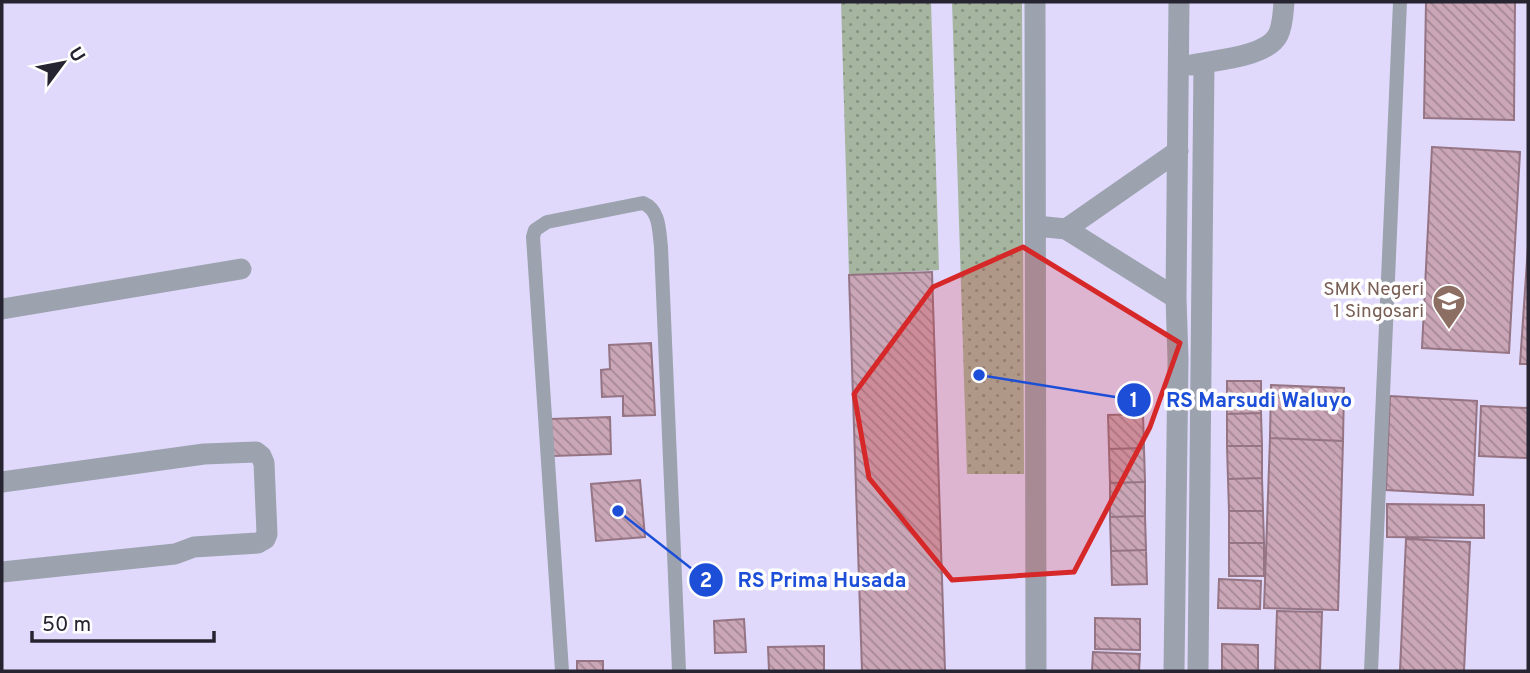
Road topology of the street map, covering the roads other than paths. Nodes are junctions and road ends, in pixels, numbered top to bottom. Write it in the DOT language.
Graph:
graph roads {
  1 [pos="1035,2"];
  2 [pos="1179,2"];
  3 [pos="1284,2"];
  4 [pos="1400,2"];
  5 [pos="1205,62"];
  6 [pos="1179,68"];
  7 [pos="1178,151"];
  8 [pos="1036,226"];
  9 [pos="1066,229"];
  10 [pos="241,269"];
  11 [pos="1176,298"];
  12 [pos="2,309"];
  13 [pos="1178,359"];
  14 [pos="1202,362"];
  15 [pos="2,482"];
  16 [pos="2,572"];
  17 [pos="1176,591"];
  18 [pos="1199,591"];
  19 [pos="562,671"];
  20 [pos="679,671"];
  21 [pos="1036,671"];
  22 [pos="1174,671"];
  23 [pos="1198,671"];
  24 [pos="1371,671"];
  1 -- 8 [label="street"];
  2 -- 6 [label="street"];
  3 -- 5 [label="street"];
  4 -- 24 [label="lane"];
  5 -- 6 [label="street"];
  5 -- 14 [label="street"];
  6 -- 7 [label="street"];
  7 -- 9 [label="street"];
  7 -- 11 [label="street"];
  8 -- 9 [label="street"];
  8 -- 21 [label="street"];
  9 -- 11 [label="street"];
  10 -- 12 [label="street"];
  11 -- 13 [label="street"];
  13 -- 14 [label="street"];
  13 -- 17 [label="street"];
  14 -- 18 [label="street"];
  15 -- 16 [label="street"];
  17 -- 18 [label="street"];
  17 -- 22 [label="street"];
  18 -- 23 [label="street"];
  19 -- 20 [label="lane"];
}
